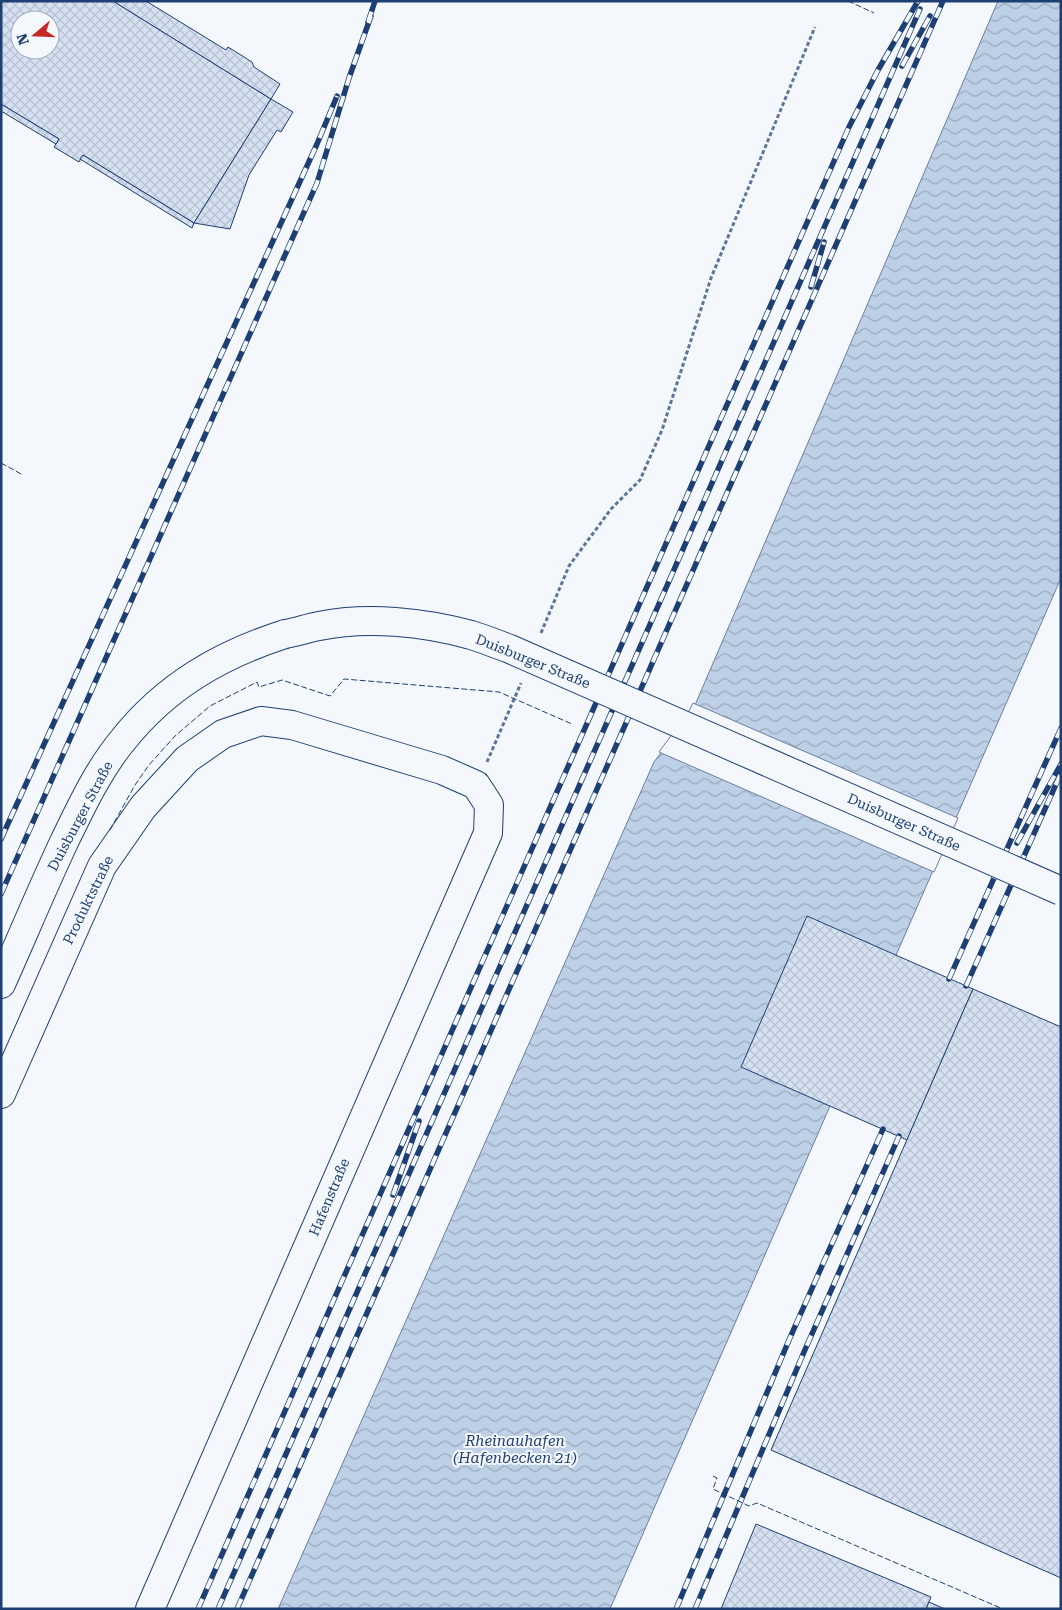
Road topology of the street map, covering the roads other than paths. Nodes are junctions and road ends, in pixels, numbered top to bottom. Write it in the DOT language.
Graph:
graph roads {
  1 [pos="476,785"];
  2 [pos="1061,891"];
  3 [pos="1,984"];
  4 [pos="1,1094"];
  5 [pos="150,1609"];
  1 -- 4 [label="street, Produktstraße"];
  1 -- 5 [label="street, Hafenstraße"];
  2 -- 3 [label="street, Duisburger Straße, bridge"];
}
